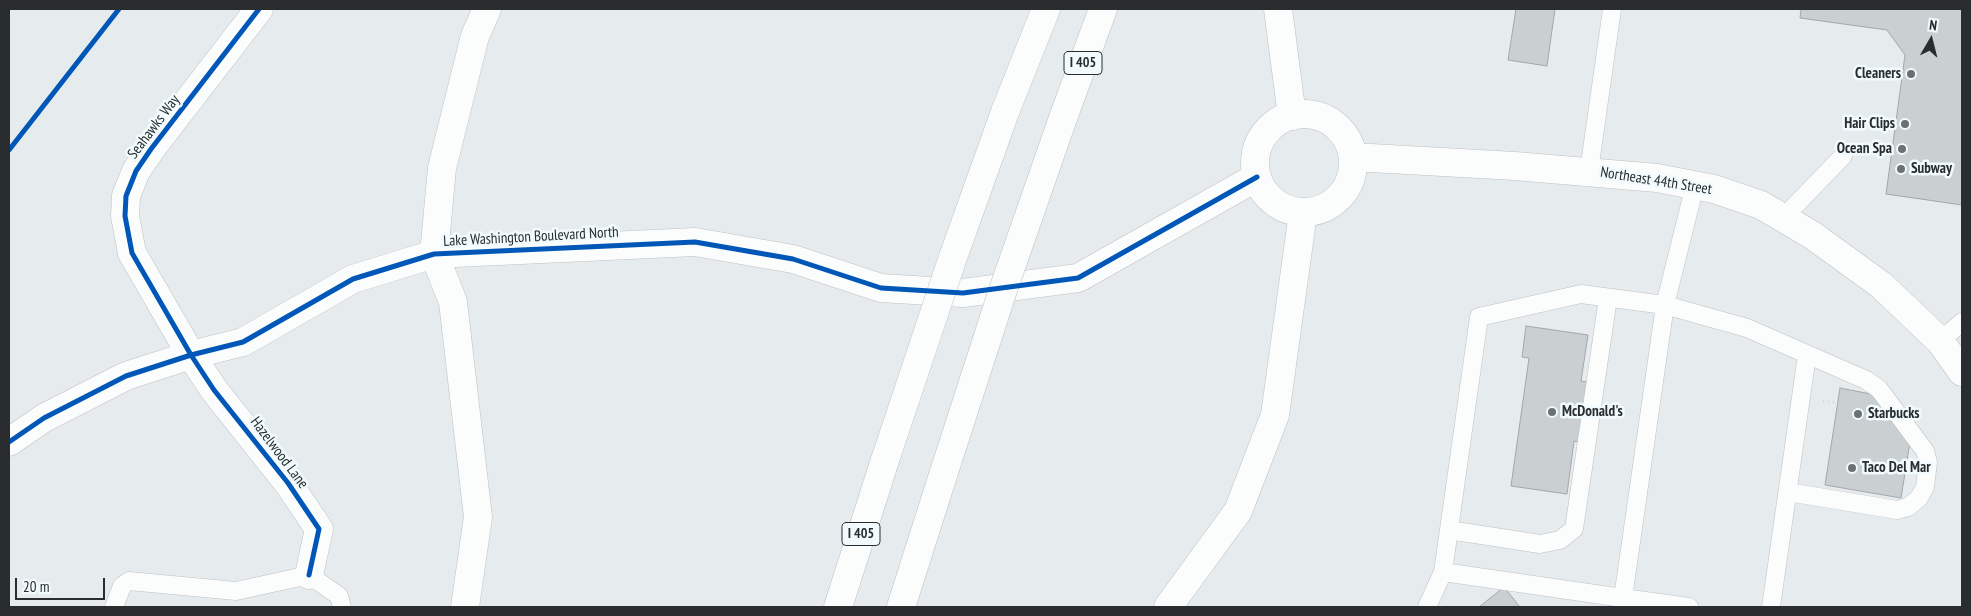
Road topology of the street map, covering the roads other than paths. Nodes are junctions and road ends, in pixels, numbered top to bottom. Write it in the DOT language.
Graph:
graph roads {
  1 [pos="259,9"];
  2 [pos="487,9"];
  3 [pos="1046,9"];
  4 [pos="1103,9"];
  5 [pos="1278,9"];
  6 [pos="1612,9"];
  7 [pos="1292,116"];
  8 [pos="1843,156"];
  9 [pos="1353,157"];
  10 [pos="1589,171"];
  11 [pos="1257,177"];
  12 [pos="1695,185"];
  13 [pos="1303,213"];
  14 [pos="1784,218"];
  15 [pos="434,254"];
  16 [pos="1608,298"];
  17 [pos="1665,305"];
  18 [pos="1962,322"];
  19 [pos="1940,341"];
  20 [pos="191,355"];
  21 [pos="1807,355"];
  22 [pos="1962,372"];
  23 [pos="9,442"];
  24 [pos="1788,492"];
  25 [pos="1449,530"];
  26 [pos="1443,572"];
  27 [pos="309,575"];
  28 [pos="1623,598"];
  29 [pos="114,607"];
  30 [pos="342,607"];
  31 [pos="465,607"];
  32 [pos="838,607"];
  33 [pos="901,607"];
  34 [pos="1168,607"];
  35 [pos="1427,607"];
  36 [pos="1689,607"];
  37 [pos="1771,607"];
  1 -- 20 [label="main road, Seahawks Way"];
  2 -- 15 [label="main road"];
  3 -- 32 [label="main road, I 405, bridge"];
  4 -- 33 [label="main road, I 405, bridge"];
  5 -- 7 [label="main road"];
  6 -- 10 [label="lane"];
  7 -- 9 [label="main road"];
  7 -- 11 [label="main road"];
  8 -- 14 [label="lane"];
  9 -- 10 [label="main road, Northeast 44th Street"];
  9 -- 13 [label="main road"];
  10 -- 12 [label="main road, Northeast 44th Street"];
  11 -- 13 [label="main road"];
  11 -- 15 [label="main road, Lake Washington Boulevard North"];
  12 -- 14 [label="main road, Northeast 44th Street"];
  12 -- 17 [label="lane"];
  13 -- 34 [label="main road"];
  14 -- 19 [label="main road, Northeast 44th Street"];
  15 -- 20 [label="main road, Lake Washington Boulevard North"];
  15 -- 31 [label="main road"];
  16 -- 17 [label="lane"];
  16 -- 25 [label="lane"];
  16 -- 25 [label="lane"];
  17 -- 21 [label="lane"];
  17 -- 28 [label="lane"];
  18 -- 19 [label="lane"];
  19 -- 22 [label="main road, Northeast 44th Street"];
  20 -- 23 [label="main road, Lake Washington Boulevard North"];
  20 -- 27 [label="main road, Hazelwood Lane"];
  21 -- 24 [label="lane"];
  21 -- 24 [label="lane"];
  24 -- 37 [label="lane"];
  25 -- 26 [label="lane"];
  26 -- 28 [label="lane"];
  26 -- 35 [label="lane"];
  27 -- 29 [label="lane"];
  27 -- 30 [label="lane"];
  28 -- 36 [label="lane"];
}
